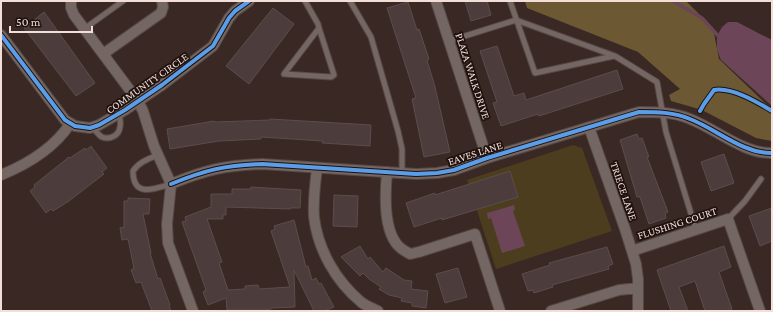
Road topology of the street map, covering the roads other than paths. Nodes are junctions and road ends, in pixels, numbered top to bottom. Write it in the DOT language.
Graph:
graph roads {
  1 [pos="71,1"];
  2 [pos="123,1"];
  3 [pos="162,1"];
  4 [pos="248,1"];
  5 [pos="305,1"];
  6 [pos="350,1"];
  7 [pos="436,1"];
  8 [pos="510,1"];
  9 [pos="516,20"];
  10 [pos="319,28"];
  11 [pos="84,29"];
  12 [pos="1,35"];
  13 [pos="449,41"];
  14 [pos="103,54"];
  15 [pos="615,56"];
  16 [pos="138,101"];
  17 [pos="663,113"];
  18 [pos="119,114"];
  19 [pos="70,124"];
  20 [pos="93,127"];
  21 [pos="589,127"];
  22 [pos="772,153"];
  23 [pos="158,155"];
  24 [pos="487,158"];
  25 [pos="317,168"];
  26 [pos="387,172"];
  27 [pos="402,173"];
  28 [pos="1,175"];
  29 [pos="761,179"];
  30 [pos="171,184"];
  31 [pos="728,219"];
  32 [pos="696,230"];
  33 [pos="632,251"];
  34 [pos="638,288"];
  35 [pos="360,307"];
  36 [pos="193,311"];
  37 [pos="378,311"];
  38 [pos="500,311"];
  39 [pos="552,311"];
  40 [pos="638,311"];
  41 [pos="760,311"];
  1 -- 11 [label="street"];
  2 -- 11 [label="lane"];
  3 -- 14 [label="street"];
  4 -- 16 [label="street, COMMUNITY CIRCLE"];
  5 -- 10 [label="lane"];
  6 -- 27 [label="lane"];
  7 -- 13 [label="street, PLAZA WALK DRIVE"];
  8 -- 9 [label="lane"];
  9 -- 13 [label="lane"];
  9 -- 15 [label="lane"];
  9 -- 15 [label="lane"];
  10 -- 10 [label="lane"];
  11 -- 14 [label="street"];
  12 -- 19 [label="street"];
  13 -- 24 [label="street, PLAZA WALK DRIVE"];
  14 -- 16 [label="street"];
  15 -- 17 [label="lane"];
  16 -- 18 [label="street, COMMUNITY CIRCLE"];
  16 -- 23 [label="street"];
  17 -- 21 [label="street, EAVES LANE"];
  17 -- 22 [label="street, EAVES LANE"];
  17 -- 32 [label="lane"];
  18 -- 20 [label="street, COMMUNITY CIRCLE"];
  18 -- 20 [label="lane"];
  19 -- 20 [label="street"];
  19 -- 28 [label="street"];
  21 -- 24 [label="street, EAVES LANE"];
  21 -- 33 [label="street, TRIECE LANE"];
  23 -- 30 [label="street"];
  23 -- 30 [label="lane"];
  24 -- 27 [label="street, EAVES LANE"];
  25 -- 26 [label="street, EAVES LANE"];
  25 -- 30 [label="street, EAVES LANE"];
  25 -- 35 [label="street"];
  26 -- 27 [label="street, EAVES LANE"];
  26 -- 38 [label="street"];
  29 -- 31 [label="lane"];
  30 -- 36 [label="street"];
  31 -- 32 [label="street, FLUSHING COURT"];
  31 -- 41 [label="street, FLUSHING COURT"];
  32 -- 33 [label="street, FLUSHING COURT"];
  33 -- 34 [label="street, TRIECE LANE"];
  34 -- 39 [label="street"];
  34 -- 40 [label="street, TRIECE LANE"];
  35 -- 37 [label="street"];
}
